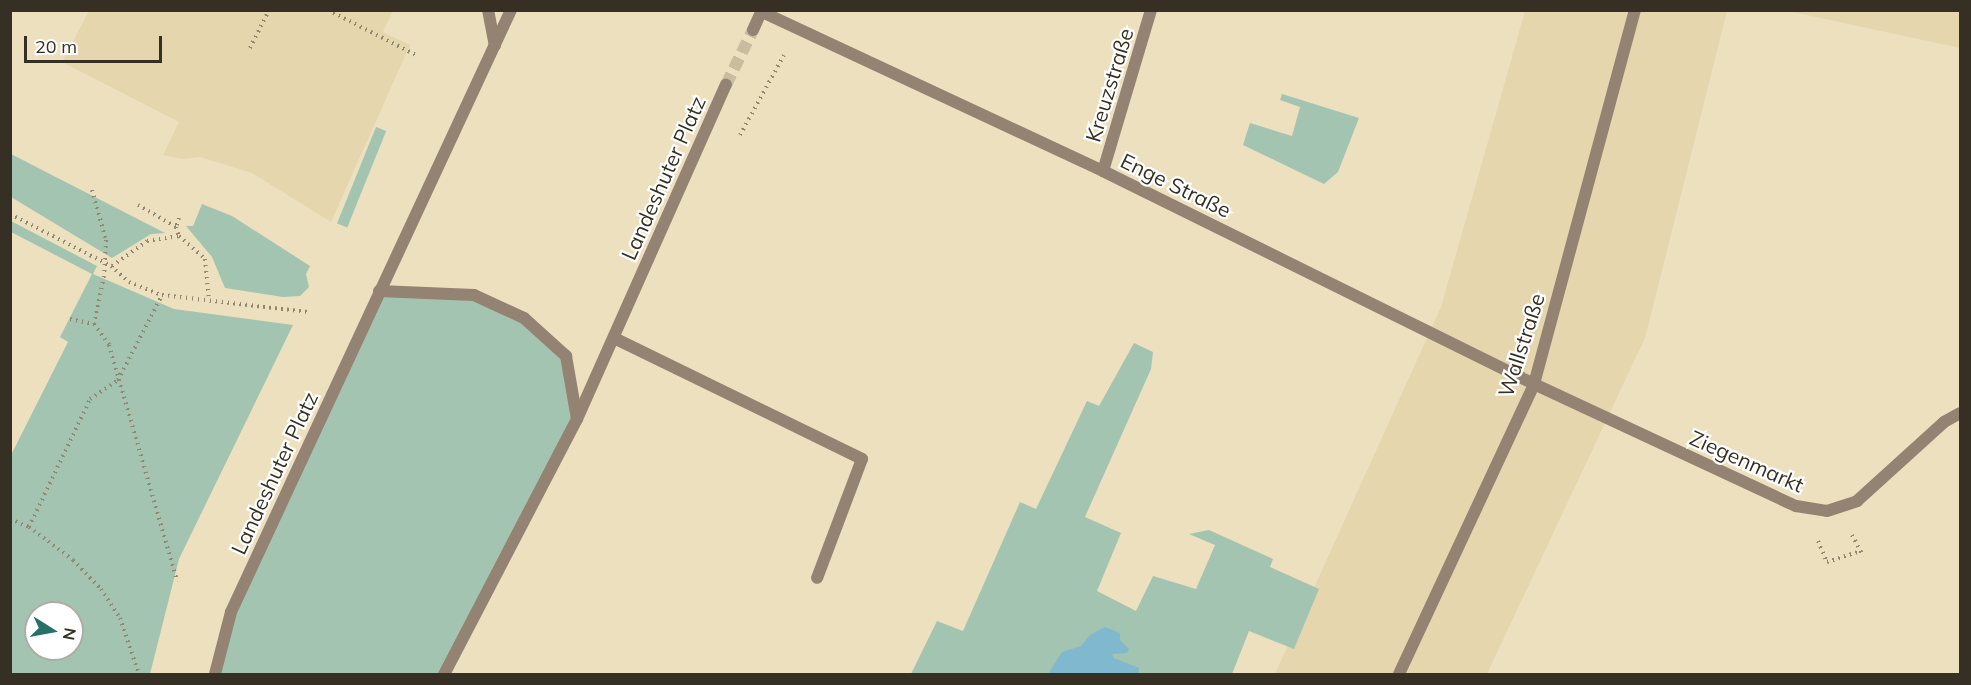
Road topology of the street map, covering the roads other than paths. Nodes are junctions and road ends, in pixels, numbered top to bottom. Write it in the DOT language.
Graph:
graph roads {
  1 [pos="488,10"];
  2 [pos="511,10"];
  3 [pos="1151,10"];
  4 [pos="1635,10"];
  5 [pos="762,11"];
  6 [pos="753,30"];
  7 [pos="495,45"];
  8 [pos="726,85"];
  9 [pos="1103,171"];
  10 [pos="379,291"];
  11 [pos="614,338"];
  12 [pos="1534,384"];
  13 [pos="1960,413"];
  14 [pos="577,419"];
  15 [pos="817,578"];
  16 [pos="215,675"];
  17 [pos="444,675"];
  18 [pos="1399,675"];
  1 -- 7 [label="street"];
  2 -- 7 [label="street, Landeshuter Platz"];
  3 -- 9 [label="street, Kreuzstraße"];
  4 -- 12 [label="street, Wallstraße"];
  5 -- 6 [label="street"];
  5 -- 9 [label="street, Enge Straße"];
  7 -- 10 [label="street, Landeshuter Platz"];
  8 -- 11 [label="street, Landeshuter Platz"];
  9 -- 12 [label="street, Enge Straße"];
  10 -- 14 [label="street"];
  10 -- 16 [label="street, Landeshuter Platz"];
  11 -- 14 [label="street, Landeshuter Platz"];
  11 -- 15 [label="street"];
  12 -- 13 [label="street, Ziegenmarkt"];
  12 -- 18 [label="street, Wallstraße"];
  14 -- 17 [label="street, Landeshuter Platz"];
}
